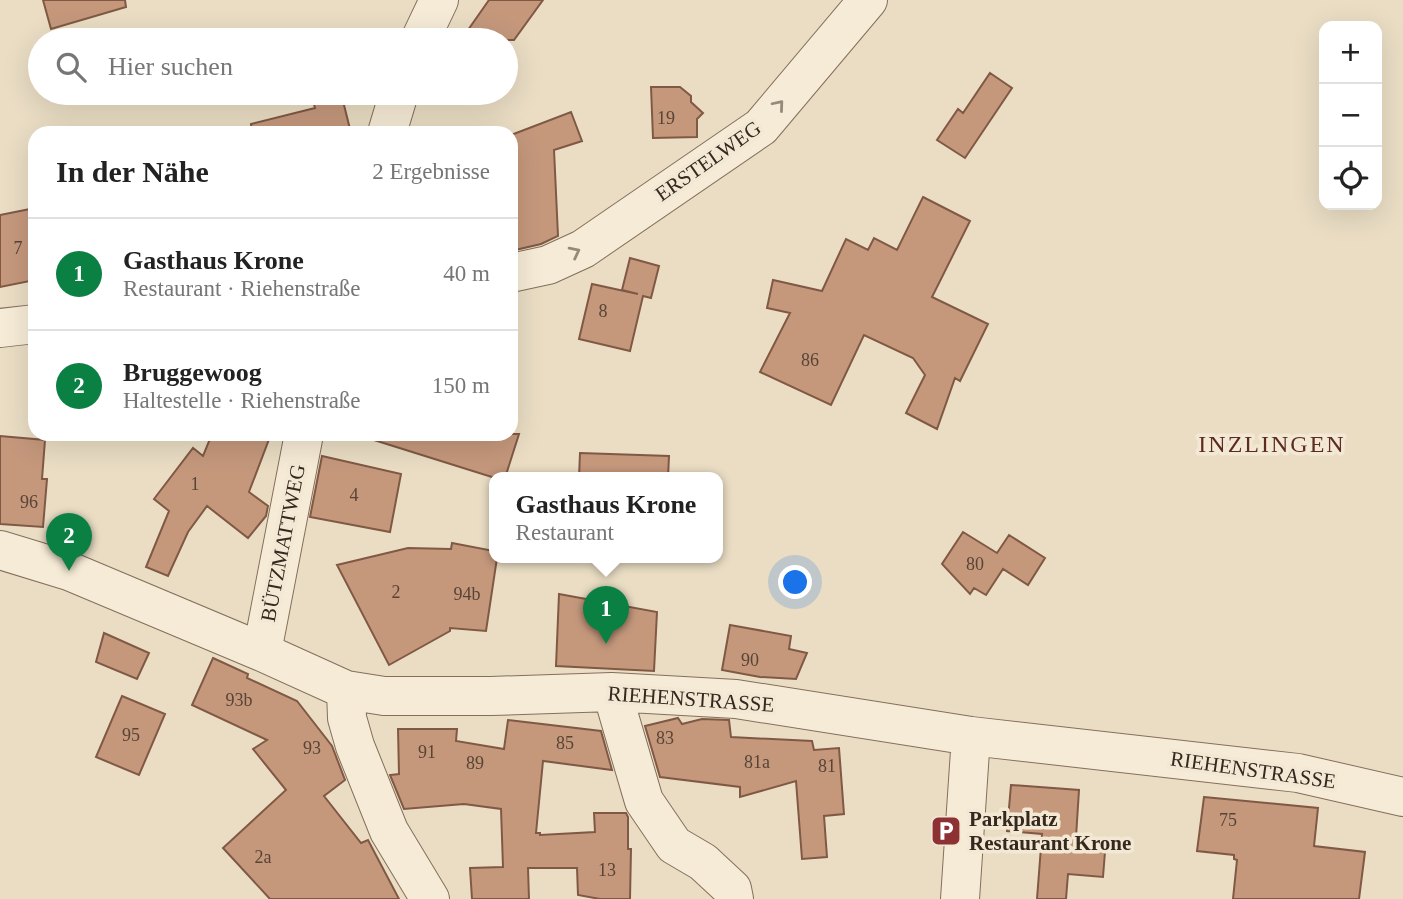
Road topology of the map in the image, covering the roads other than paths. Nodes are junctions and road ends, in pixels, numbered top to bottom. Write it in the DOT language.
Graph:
graph roads {
  1 [pos="439,0"];
  2 [pos="868,0"];
  3 [pos="426,28"];
  4 [pos="395,105"];
  5 [pos="389,126"];
  6 [pos="518,271"];
  7 [pos="28,325"];
  8 [pos="0,328"];
  9 [pos="303,441"];
  10 [pos="0,550"];
  11 [pos="262,652"];
  12 [pos="346,690"];
  13 [pos="612,692"];
  14 [pos="971,736"];
  15 [pos="1403,797"];
  16 [pos="430,899"];
  17 [pos="734,899"];
  18 [pos="960,899"];
  1 -- 3 [label="street"];
  6 -- 2 [label="street, ERSTELWEG, one-way"];
  4 -- 5 [label="street"];
  7 -- 8 [label="street"];
  9 -- 11 [label="street, BÜTZMATTWEG"];
  10 -- 11 [label="street, RIEHENSTRASSE"];
  11 -- 12 [label="street, RIEHENSTRASSE"];
  12 -- 13 [label="street, RIEHENSTRASSE"];
  12 -- 16 [label="street"];
  13 -- 14 [label="street, RIEHENSTRASSE"];
  13 -- 17 [label="street"];
  14 -- 15 [label="street, RIEHENSTRASSE"];
  14 -- 18 [label="street"];
}
